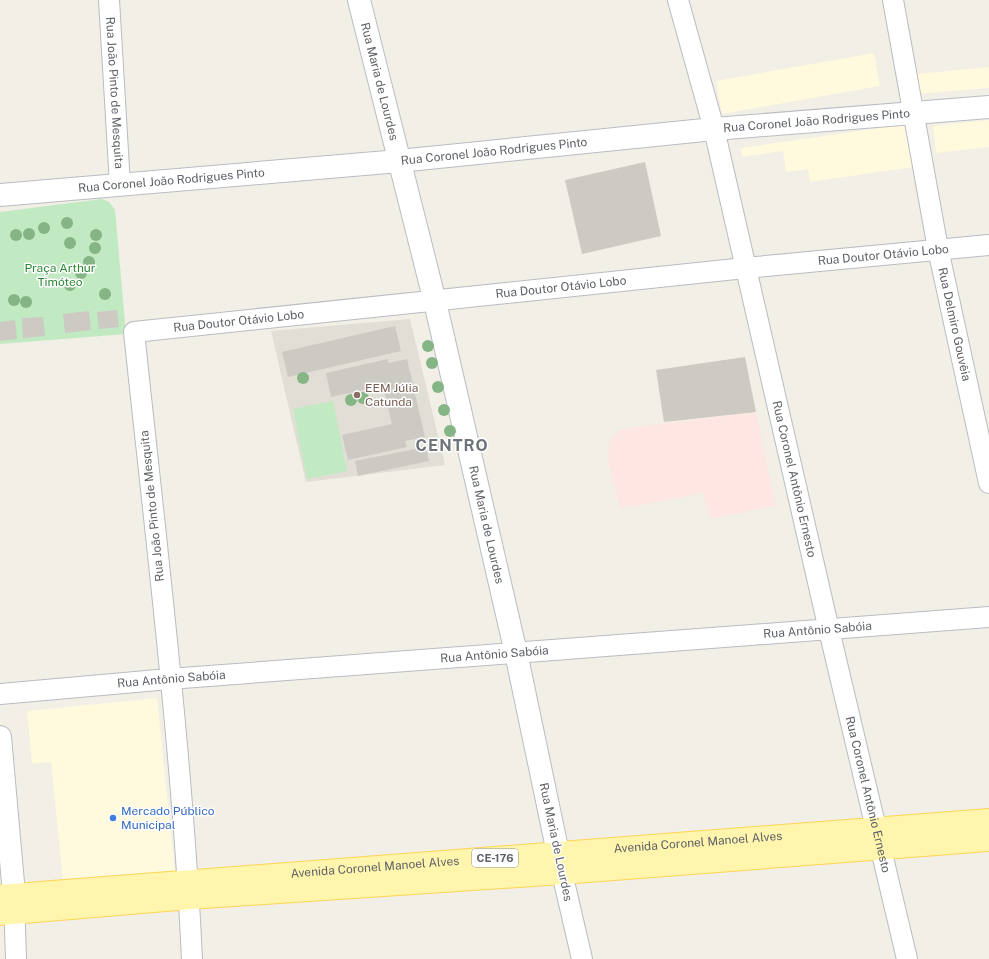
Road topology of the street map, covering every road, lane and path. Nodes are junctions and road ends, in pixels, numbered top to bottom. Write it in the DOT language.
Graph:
graph roads {
  1 [pos="109,0"];
  2 [pos="359,0"];
  3 [pos="678,0"];
  4 [pos="893,0"];
  5 [pos="989,107"];
  6 [pos="914,114"];
  7 [pos="714,129"];
  8 [pos="399,161"];
  9 [pos="120,185"];
  10 [pos="0,195"];
  11 [pos="989,245"];
  12 [pos="938,249"];
  13 [pos="745,268"];
  14 [pos="435,302"];
  15 [pos="134,332"];
  16 [pos="989,483"];
  17 [pos="989,617"];
  18 [pos="829,630"];
  19 [pos="516,653"];
  20 [pos="170,679"];
  21 [pos="0,694"];
  22 [pos="0,737"];
  23 [pos="989,820"];
  24 [pos="879,840"];
  25 [pos="989,840"];
  26 [pos="560,863"];
  27 [pos="188,889"];
  28 [pos="7,904"];
  29 [pos="16,959"];
  30 [pos="192,959"];
  31 [pos="582,959"];
  32 [pos="908,959"];
  1 -- 9 [label="street, Rua João Pinto de Mesquita"];
  2 -- 8 [label="street, Rua Maria de Lourdes"];
  3 -- 7 [label="street, Rua Coronel Antônio Ernesto"];
  4 -- 6 [label="street, Rua Delmiro Gouvêia"];
  5 -- 6 [label="street, Rua Coronel João Rodrigues Pinto"];
  6 -- 7 [label="street, Rua Coronel João Rodrigues Pinto"];
  6 -- 12 [label="street, Rua Delmiro Gouvêia"];
  7 -- 8 [label="street, Rua Coronel João Rodrigues Pinto"];
  7 -- 13 [label="street, Rua Coronel Antônio Ernesto"];
  8 -- 9 [label="street, Rua Coronel João Rodrigues Pinto"];
  8 -- 14 [label="street, Rua Maria de Lourdes"];
  9 -- 10 [label="street, Rua Coronel João Rodrigues Pinto"];
  11 -- 12 [label="street, Rua Doutor Otávio Lobo"];
  12 -- 13 [label="street, Rua Doutor Otávio Lobo"];
  12 -- 16 [label="street, Rua Delmiro Gouvêia"];
  13 -- 14 [label="street, Rua Doutor Otávio Lobo"];
  13 -- 18 [label="street, Rua Coronel Antônio Ernesto"];
  14 -- 15 [label="street, Rua Doutor Otávio Lobo"];
  14 -- 19 [label="street, Rua Maria de Lourdes"];
  15 -- 20 [label="street, Rua João Pinto de Mesquita"];
  17 -- 18 [label="street, Rua Antônio Sabóia"];
  18 -- 19 [label="street, Rua Antônio Sabóia"];
  18 -- 24 [label="street, Rua Coronel Antônio Ernesto"];
  19 -- 20 [label="street, Rua Antônio Sabóia"];
  19 -- 26 [label="street, Rua Maria de Lourdes"];
  20 -- 21 [label="street, Rua Antônio Sabóia"];
  20 -- 27 [label="street, Rua João Pinto de Mesquita"];
  22 -- 28 [label="street"];
  23 -- 24 [label="main road, Avenida Coronel Manoel Alves / CE-176"];
  24 -- 25 [label="main road, Avenida Coronel Manoel Alves / CE-176"];
  24 -- 26 [label="main road, Avenida Coronel Manoel Alves / CE-176"];
  24 -- 32 [label="street, Rua Coronel Antônio Ernesto"];
  26 -- 27 [label="main road, Avenida Coronel Manoel Alves / CE-176"];
  26 -- 31 [label="street, Rua Maria de Lourdes"];
  27 -- 28 [label="main road, Avenida Coronel Manoel Alves / CE-176"];
  27 -- 30 [label="street"];
  28 -- 29 [label="street"];
}
